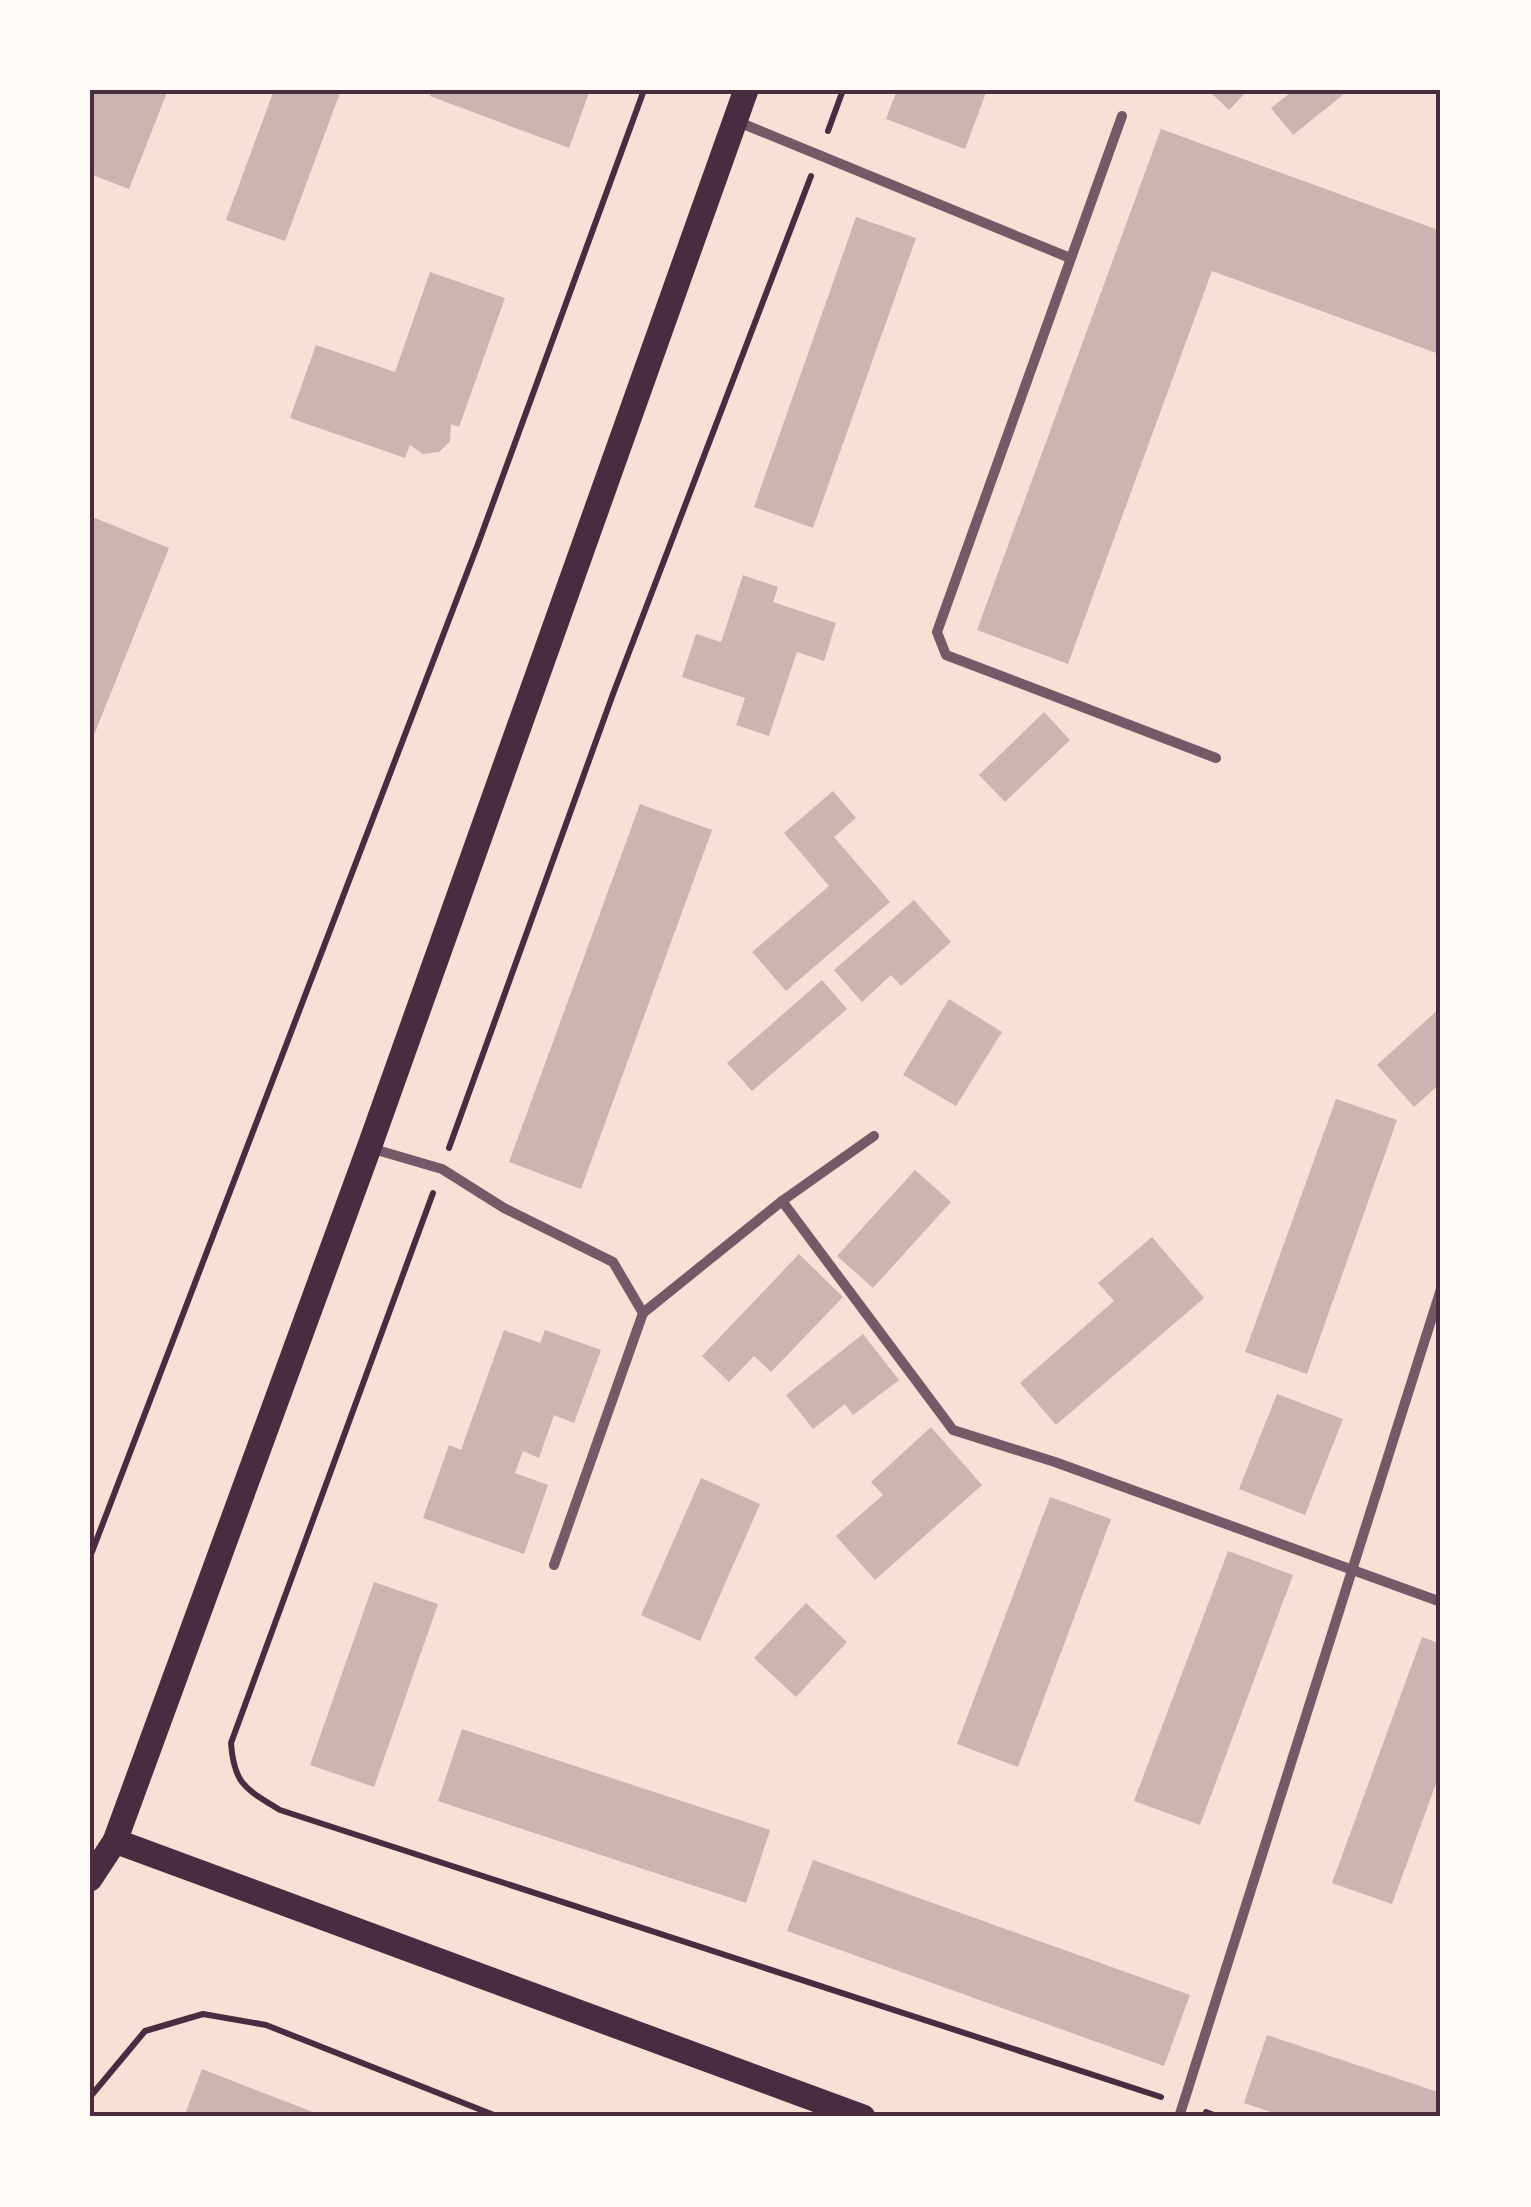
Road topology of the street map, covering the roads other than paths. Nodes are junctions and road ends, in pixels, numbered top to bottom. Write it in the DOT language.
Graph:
graph roads {
  1 [pos="746,90"];
  2 [pos="1122,116"];
  3 [pos="735,121"];
  4 [pos="1070,258"];
  5 [pos="1216,758"];
  6 [pos="874,1136"];
  7 [pos="370,1148"];
  8 [pos="782,1201"];
  9 [pos="1441,1289"];
  10 [pos="643,1313"];
  11 [pos="554,1565"];
  12 [pos="1352,1568"];
  13 [pos="1441,1602"];
  14 [pos="115,1842"];
  15 [pos="90,1879"];
  16 [pos="863,2117"];
  17 [pos="1179,2117"];
  1 -- 3 [label="main road"];
  2 -- 4 [label="street"];
  3 -- 4 [label="street"];
  3 -- 7 [label="main road"];
  4 -- 5 [label="street"];
  6 -- 8 [label="street"];
  7 -- 10 [label="street"];
  7 -- 14 [label="main road"];
  8 -- 10 [label="street"];
  8 -- 12 [label="street"];
  9 -- 12 [label="street"];
  10 -- 11 [label="street"];
  12 -- 13 [label="street"];
  12 -- 17 [label="street"];
  14 -- 15 [label="main road"];
  14 -- 16 [label="main road"];
}
